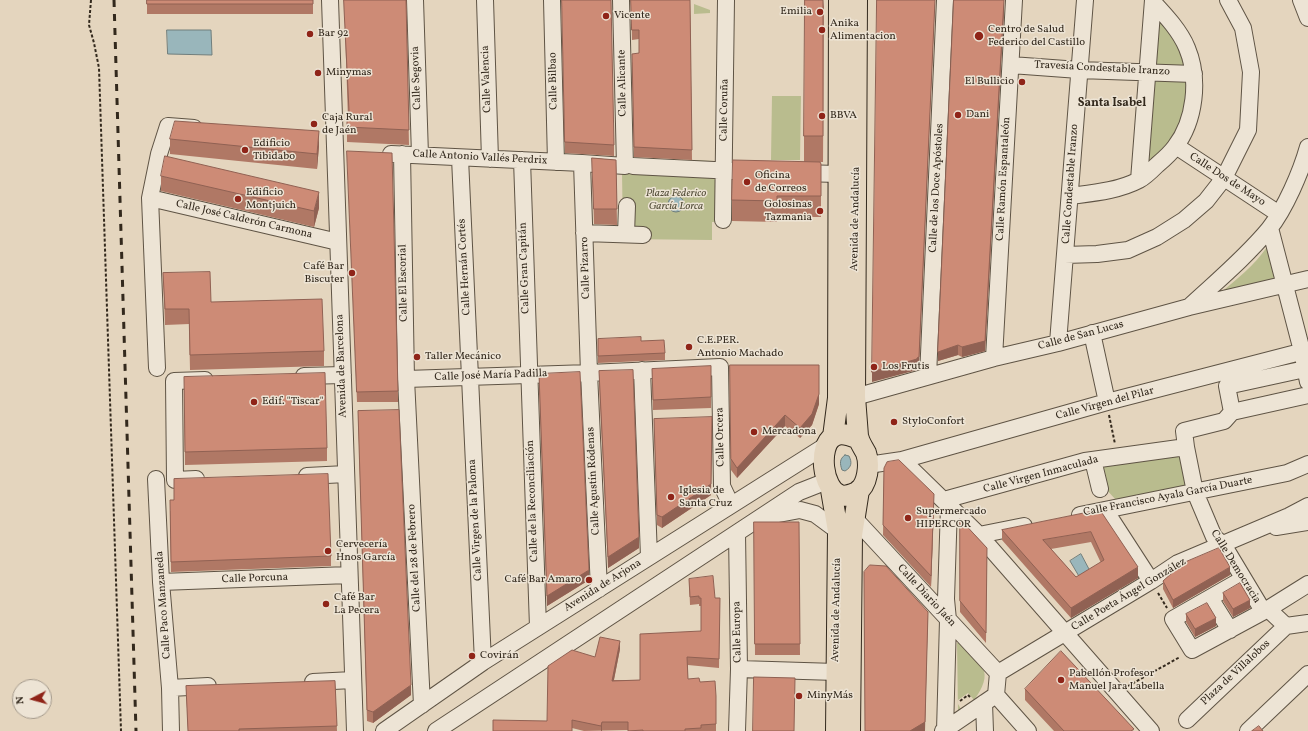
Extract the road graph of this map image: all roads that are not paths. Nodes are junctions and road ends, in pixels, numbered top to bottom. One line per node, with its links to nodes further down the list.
1 (330, 0): 47 (street, Avenida de Barcelona)
2 (415, 0): 25 (street, Calle Segovia)
3 (485, 0): 27 (street, Calle Valencia)
4 (552, 0): 29 (street, Calle Bilbao)
5 (621, 0): 31 (street, Calle Alicante)
6 (726, 0): 32 (street, Calle Coruña)
7 (839, 0): 35 (main road, Avenida de Andalucía)
8 (856, 0): 69 (main road, Avenida de Andalucía)
9 (945, 0): 63 (street, Calle de los Doce Apóstoles)
10 (1014, 0): 16 (street, Calle Ramón Espantaleón)
11 (1085, 0): 17 (street, Calle Condestable Iranzo)
12 (1228, 0): 36 (street)
13 (1301, 0): 15 (street)
14 (1153, 1): 18 (street); 19 (street)
15 (1308, 18)
16 (1011, 65): 17 (street, Travesía Condestable Iranzo); 55 (street, Calle Ramón Espantaleón)
17 (1079, 70): 18 (street, Travesía Condestable Iranzo); 38 (street, Calle Condestable Iranzo)
18 (1148, 72): 19 (street, Travesía Condestable Iranzo); 37 (street)
19 (1194, 74): 21 (street)
20 (208, 129): 39 (street)
21 (1176, 146): 36 (street, Calle Dos de Mayo); 37 (street)
22 (1308, 147): 41 (street)
23 (378, 153): 24 (street, Calle Antonio Vallés Perdrix)
24 (402, 154): 25 (street, Calle Antonio Vallés Perdrix); 66 (street, Calle El Escorial)
25 (420, 155): 26 (street, Calle Antonio Vallés Perdrix)
26 (460, 158): 27 (street, Calle Antonio Vallés Perdrix); 65 (street, Calle Hernán Cortés)
27 (490, 159): 28 (street, Calle Antonio Vallés Perdrix)
28 (522, 160): 29 (street, Calle Antonio Vallés Perdrix); 61 (street, Calle Gran Capitán)
29 (556, 162): 30 (street, Calle Antonio Vallés Perdrix)
30 (582, 163): 31 (street, Calle Antonio Vallés Perdrix); 44 (street, Calle Pizarro)
31 (629, 166): 32 (street, Calle Antonio Vallés Perdrix)
32 (724, 171): 33 (street, Calle Antonio Vallés Perdrix); 42 (street, Calle Coruña)
33 (747, 171)
34 (786, 172): 35 (street)
35 (838, 174): 74 (main road, Avenida de Andalucía)
36 (1224, 178): 41 (street, Calle Dos de Mayo); 48 (street)
37 (1139, 180): 38 (street)
38 (1070, 196): 48 (street, Calle Condestable Iranzo)
39 (150, 198): 47 (street, Calle José Calderón Carmona); 57 (street)
40 (627, 206): 45 (street)
41 (1278, 214): 43 (street)
42 (723, 220)
43 (1270, 228): 50 (street); 51 (street)
44 (584, 233): 45 (street); 59 (street, Calle Pizarro)
45 (626, 234): 46 (street)
46 (643, 235)
47 (338, 242): 60 (street, Avenida de Barcelona)
48 (1066, 255): 53 (street, Calle Condestable Iranzo)
49 (1308, 279): 50 (street, Calle de San Lucas)
50 (1285, 284): 51 (street, Calle de San Lucas); 54 (street)
51 (1189, 307): 52 (street, Calle de San Lucas)
52 (1092, 333): 53 (street, Calle de San Lucas); 70 (street)
53 (1058, 343): 55 (street, Calle de San Lucas)
54 (1305, 351): 62 (street); 70 (street, Calle Virgen del Pilar)
55 (994, 358): 63 (street, Calle de San Lucas)
56 (720, 367): 58 (street, Calle José María Padilla); 89 (street, Calle Orcera)
57 (157, 368)
58 (642, 370): 59 (street, Calle José María Padilla); 102 (street)
59 (589, 373): 61 (street, Calle José María Padilla); 108 (street, Calle Agustín Ródenas)
60 (343, 375): 64 (street); 80 (street, Avenida de Barcelona)
61 (529, 375): 65 (street, Calle José María Padilla); 114 (street, Calle de la Reconciliación)
62 (1307, 375): 72 (street)
63 (928, 376): 69 (street, Calle de San Lucas)
64 (289, 377)
65 (470, 377): 66 (street, Calle José María Padilla); 117 (street, Calle Virgen de la Paloma)
66 (406, 378): 71 (street, Calle El Escorial)
67 (220, 380): 83 (street)
68 (1308, 395): 72 (street)
69 (855, 397): 73 (main road, Avenida de Andalucía)
70 (1107, 402): 76 (street, Calle Virgen del Pilar)
71 (401, 411): 127 (street, Calle del 28 de Febrero)
72 (1232, 412): 75 (street, Calle Democracia)
73 (859, 438): 74 (main road); 79 (main road)
74 (829, 441): 84 (main road); 89 (street, Avenida de Arjona)
75 (1186, 447): 77 (street, Calle Virgen Inmaculada); 87 (street, Calle Democracia)
76 (902, 460): 79 (street, Calle Virgen del Pilar); 88 (street)
77 (1093, 460): 85 (street); 88 (street, Calle Virgen Inmaculada)
78 (1308, 464): 87 (street, Calle Francisco Ayala García Duarte)
79 (868, 465): 86 (main road)
80 (346, 474): 81 (street); 103 (street, Avenida de Barcelona)
81 (291, 476)
82 (156, 478): 106 (street, Calle Paco Manzaneda)
83 (214, 478)
84 (829, 485): 86 (main road); 92 (street); 98 (main road, Avenida de Andalucía)
85 (1100, 489)
86 (859, 490): 94 (main road, Avenida de Andalucía)
87 (1195, 492): 91 (street, Calle Francisco Ayala García Duarte); 101 (street, Calle Democracia)
88 (947, 503): 100 (street); 111 (street)
89 (731, 505): 102 (street, Avenida de Arjona)
90 (1308, 506): 97 (street, Calle Poeta Ángel González)
91 (1105, 510): 93 (street, Calle Francisco Ayala García Duarte); 105 (street)
92 (763, 517): 98 (street); 99 (street)
93 (1068, 517)
94 (855, 519): 111 (street, Calle Diario Jaén); 136 (main road, Avenida de Andalucía)
95 (1308, 522): 97 (street)
96 (1038, 523): 100 (street)
97 (1257, 529): 101 (street, Calle Poeta Ángel González)
98 (838, 531): 119 (main road, Avenida de Andalucía)
99 (737, 533): 118 (street, Calle Europa); 133 (street)
100 (979, 535): 116 (street)
101 (1222, 544): 104 (street, Calle Democracia); 105 (street, Calle Poeta Ángel González)
102 (649, 557): 108 (street, Avenida de Arjona)
103 (349, 575): 106 (street, Calle Porcuna); 122 (street, Avenida de Barcelona)
104 (1243, 579): 109 (street); 110 (street, Calle Democracia)
105 (1151, 581): 116 (street, Calle Poeta Ángel González)
106 (161, 582): 125 (street, Calle Paco Manzaneda)
107 (1308, 584): 110 (street)
108 (599, 589): 114 (street, Avenida de Arjona)
109 (1210, 598): 115 (street); 115 (street)
110 (1265, 610): 113 (street, Calle Democracia); 115 (street)
111 (948, 620): 120 (street, Calle Diario Jaén); 137 (street)
112 (1308, 623): 113 (street)
113 (1286, 626): 128 (street, Plaza de Villalobos)
114 (538, 627): 117 (street, Avenida de Arjona)
115 (1230, 630)
116 (1066, 632): 120 (street, Calle Poeta Ángel González); 140 (street)
117 (483, 662): 127 (street, Avenida de Arjona)
118 (738, 670): 119 (street); 134 (street, Calle Europa)
119 (836, 672): 135 (main road, Avenida de Andalucía)
120 (998, 673): 126 (street)
121 (1308, 674): 129 (street)
122 (353, 680): 123 (street); 131 (street, Avenida de Barcelona)
123 (297, 683)
124 (226, 686): 125 (street)
125 (170, 688): 130 (street, Calle Paco Manzaneda)
126 (990, 699): 137 (street); 138 (street); 139 (street)
127 (422, 705): 132 (street, Avenida de Arjona)
128 (1187, 720)
129 (1257, 728)
130 (171, 731)
131 (355, 731)
132 (384, 731)
133 (436, 731)
134 (738, 731)
135 (836, 731)
136 (850, 731)
137 (944, 731)
138 (985, 731)
139 (1028, 731)
140 (1151, 731)

